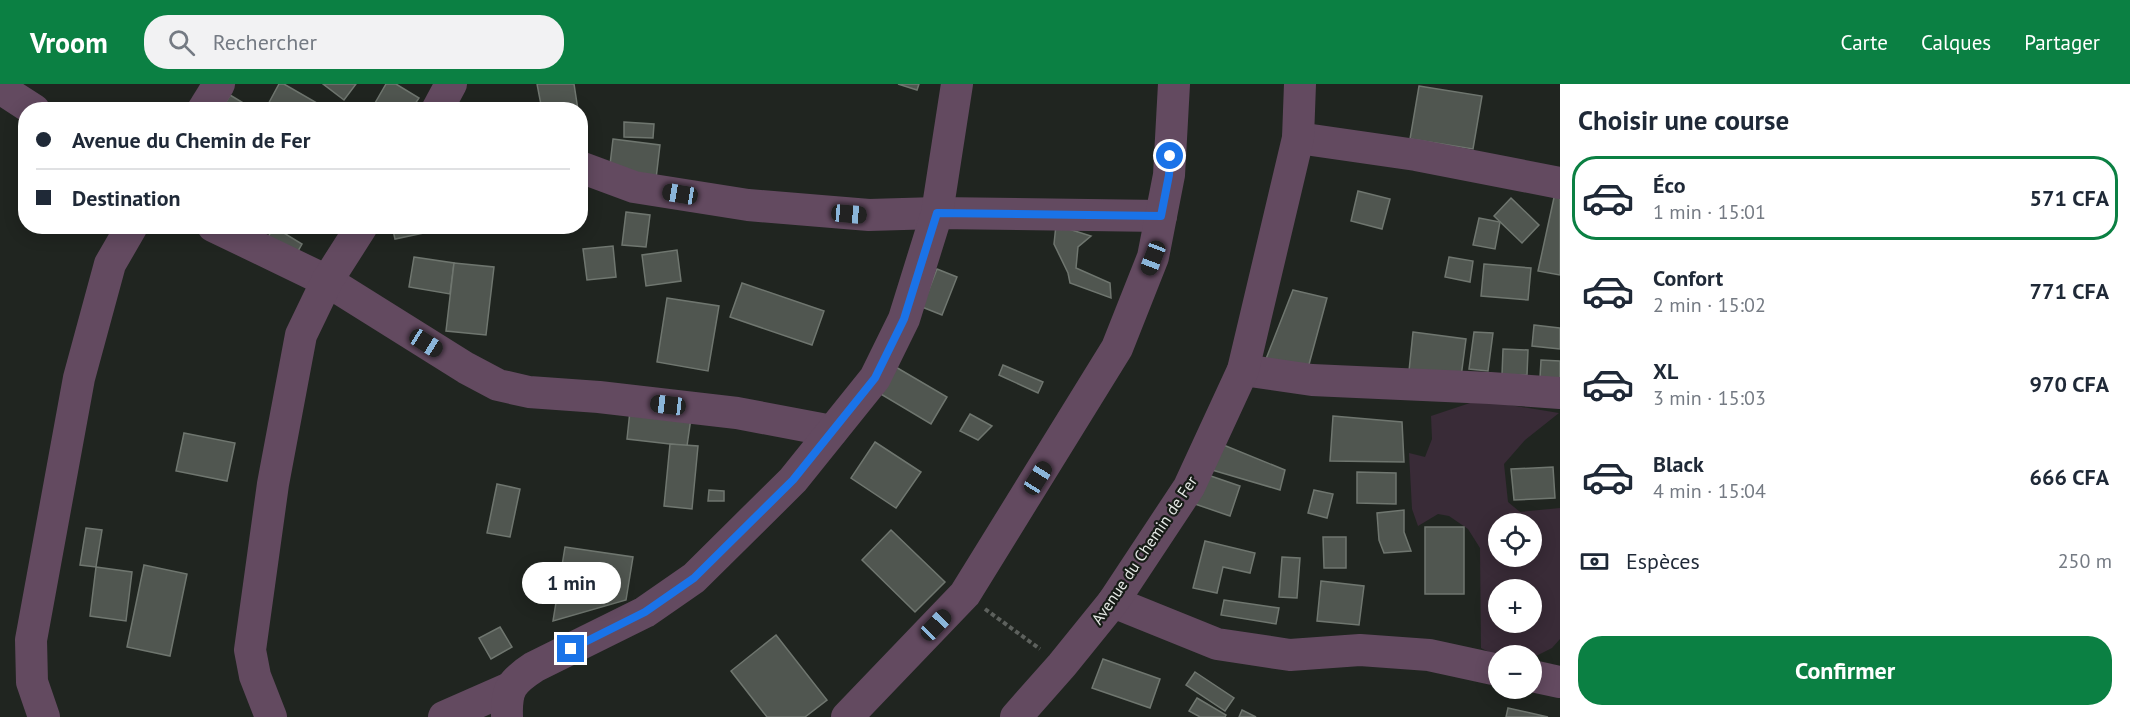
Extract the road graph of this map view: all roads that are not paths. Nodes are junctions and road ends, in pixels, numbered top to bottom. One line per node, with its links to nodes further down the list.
1 (219, 84): 7 (street)
2 (957, 84): 11 (street)
3 (1174, 84): 12 (street)
4 (1299, 84): 8 (street, Avenue du Chemin de Fer)
5 (0, 88): 6 (street)
6 (22, 102)
7 (208, 102)
8 (1298, 138): 10 (street); 17 (street, Avenue du Chemin de Fer)
9 (588, 170): 11 (street)
10 (1560, 183)
11 (937, 213): 12 (street); 19 (street)
12 (1161, 216): 28 (street)
13 (127, 234): 25 (street)
14 (230, 234): 16 (street)
15 (357, 234): 16 (street)
16 (327, 281): 19 (street); 26 (street)
17 (1243, 370): 18 (street); 20 (street, Avenue du Chemin de Fer)
18 (1560, 393)
19 (832, 431): 24 (street)
20 (1113, 602): 21 (street); 29 (street, Avenue du Chemin de Fer)
21 (1488, 668)
22 (1542, 678): 23 (street)
23 (1560, 682)
24 (508, 703): 27 (street)
25 (44, 717)
26 (271, 717)
27 (444, 717)
28 (847, 717)
29 (1016, 717)

